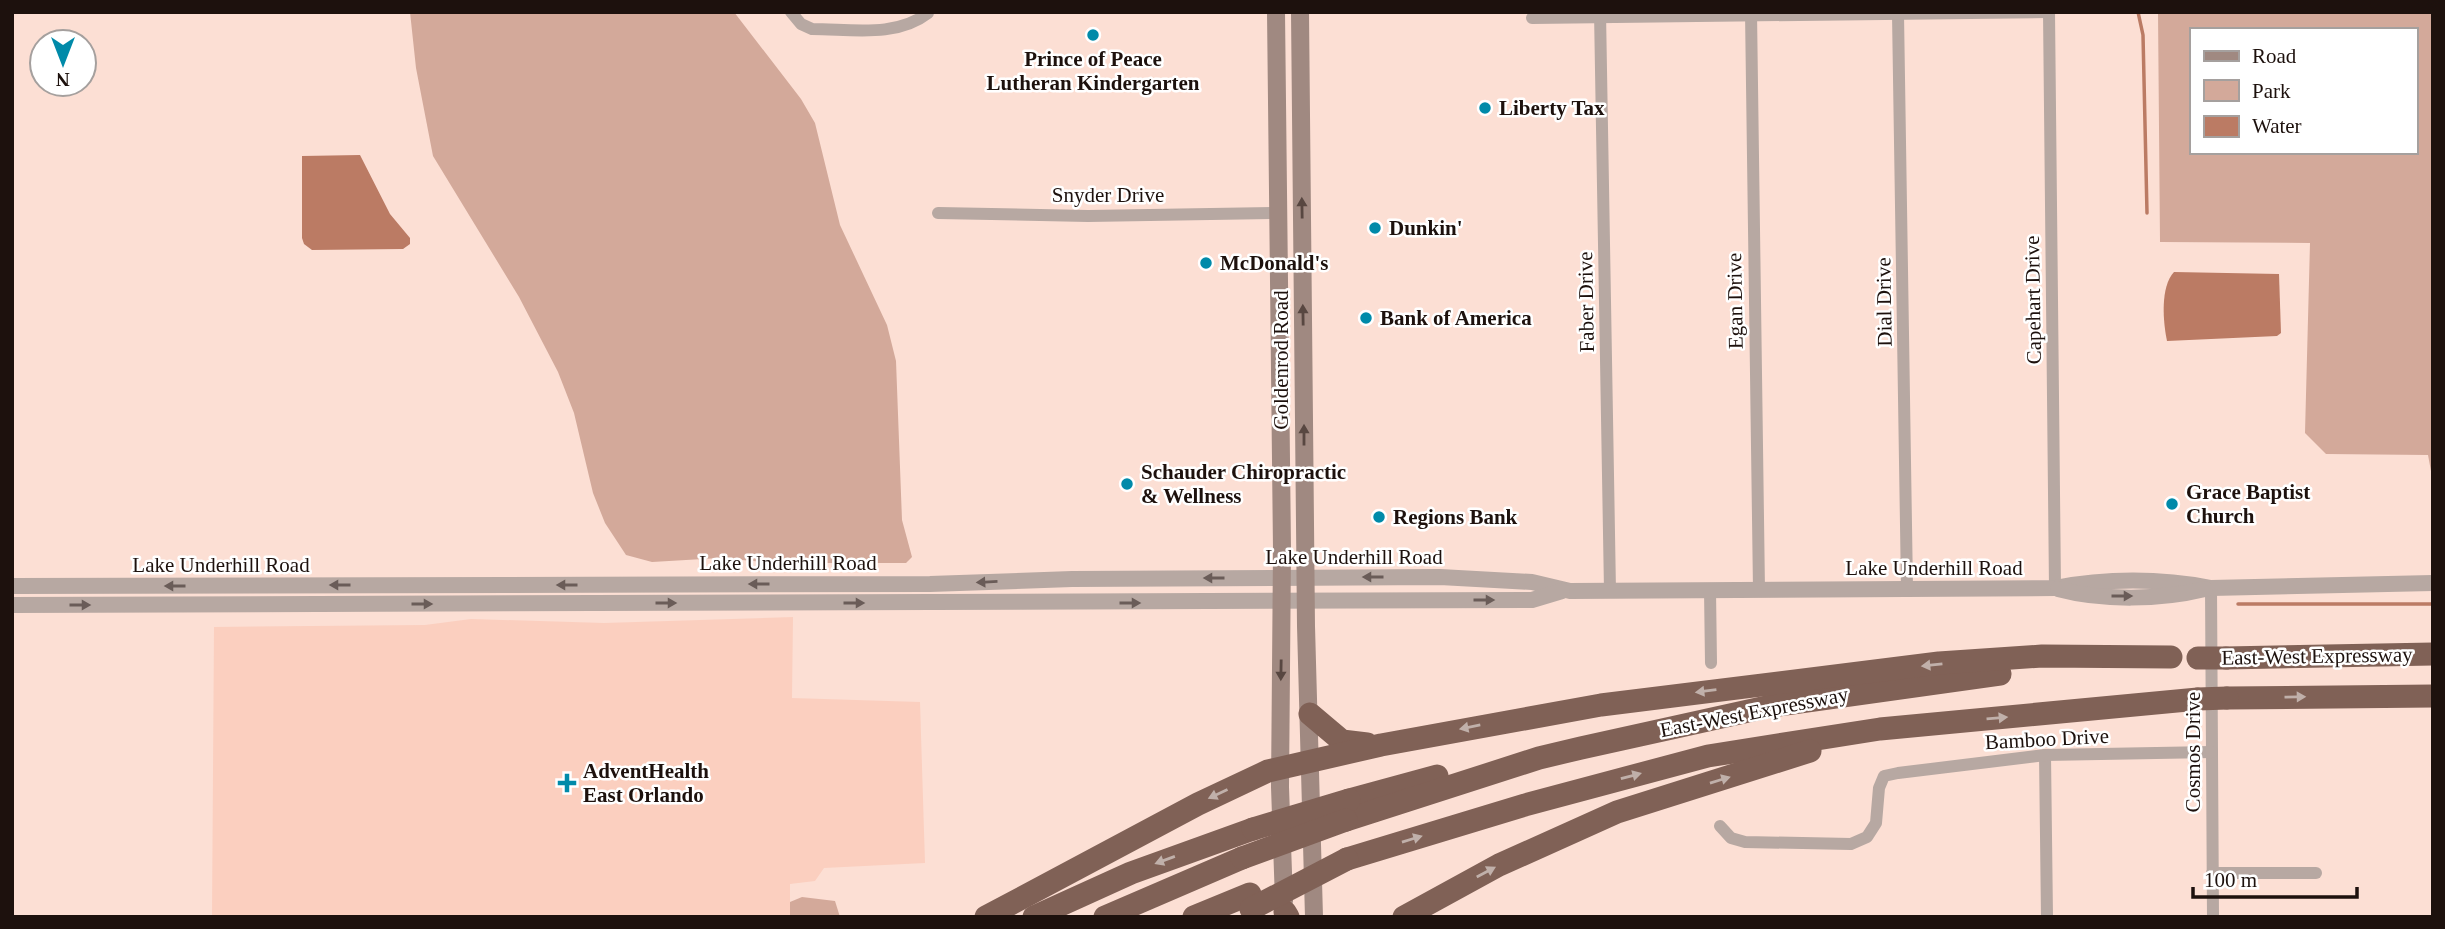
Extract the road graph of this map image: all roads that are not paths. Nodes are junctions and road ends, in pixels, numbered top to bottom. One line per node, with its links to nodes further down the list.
1 (791, 12): 5 (street)
2 (1276, 12): 10 (main road, Goldenrod Road)
3 (1300, 12): 11 (main road, Goldenrod Road)
4 (2047, 12): 7 (street); 23 (street, Capehart Drive)
5 (928, 13)
6 (1751, 14): 7 (street); 8 (street); 26 (street, Egan Drive)
7 (1898, 14): 24 (street, Dial Drive)
8 (1600, 15): 9 (street); 28 (street, Faber Drive)
9 (1532, 18)
10 (1277, 97): 11 (main road); 13 (main road, Goldenrod Road)
11 (1301, 180): 14 (main road, Goldenrod Road, one-way to 11)
12 (938, 213): 13 (street, Snyder Drive)
13 (1277, 213): 14 (main road); 15 (main road, Goldenrod Road)
14 (1303, 276): 16 (main road, Goldenrod Road, one-way to 14)
15 (1282, 577): 16 (street, Lake Underhill Road); 18 (street, Lake Underhill Road, one-way to 18); 30 (main road, Goldenrod Road)
16 (1305, 577): 27 (street, Lake Underhill Road, one-way to 16); 29 (main road, Goldenrod Road)
17 (2433, 583): 22 (street, Lake Underhill Road)
18 (705, 584): 19 (street, Lake Underhill Road, one-way to 19); 31 (street)
19 (400, 585): 21 (street, Lake Underhill Road, one-way to 21); 33 (street)
20 (12, 586): 21 (street, Lake Underhill Road, one-way to 20)
21 (243, 586): 32 (street)
22 (2211, 587): 23 (street, Lake Underhill Road); 42 (street, Cosmos Drive)
23 (2055, 588): 24 (street, Lake Underhill Road)
24 (1907, 589): 26 (street, Lake Underhill Road)
25 (1710, 590): 26 (street, Lake Underhill Road); 28 (street, Lake Underhill Road); 37 (street)
26 (1759, 590)
27 (1562, 591): 28 (street, Lake Underhill Road); 29 (street, Lake Underhill Road, one-way to 27)
28 (1610, 591)
29 (1306, 601): 30 (street, Lake Underhill Road); 39 (main road, Goldenrod Road)
30 (1282, 602): 31 (street, Lake Underhill Road, one-way to 30); 45 (main road, Goldenrod Road, one-way to 45)
31 (704, 603): 33 (street, Lake Underhill Road, one-way to 31)
32 (201, 604): 33 (street, Lake Underhill Road); 34 (street, Lake Underhill Road, one-way to 32)
33 (354, 604)
34 (12, 605)
35 (2433, 654): 36 (highway, East-West Expressway, bridge)
36 (2171, 657): 41 (highway, one-way to 41); 46 (highway, East-West Expressway)
37 (1711, 663)
38 (2433, 696): 40 (highway, East-West Expressway, one-way to 38, bridge)
39 (1310, 714): 41 (highway); 44 (main road, Goldenrod Road)
40 (1880, 729): 50 (highway, East-West Expressway, one-way to 40, bridge); 57 (highway, one-way to 40)
41 (1381, 745): 44 (highway)
42 (2212, 752): 43 (street, Bamboo Drive); 48 (street, Cosmos Drive)
43 (2045, 755): 47 (street, Bamboo Drive); 58 (street)
44 (1311, 762): 45 (highway); 56 (main road, Goldenrod Road)
45 (1280, 768): 51 (main road, Goldenrod Road); 52 (highway, one-way to 52)
46 (1348, 810): 53 (highway, one-way to 53, bridge); 54 (highway, East-West Expressway, bridge)
47 (1720, 826)
48 (2212, 873): 49 (street); 59 (street, Cosmos Drive)
49 (2316, 873)
50 (1245, 907): 55 (highway, East-West Expressway)
51 (1286, 915)
52 (986, 917)
53 (1034, 917)
54 (1105, 917)
55 (1194, 917)
56 (1314, 917)
57 (1404, 917)
58 (2047, 917)
59 (2213, 917)

